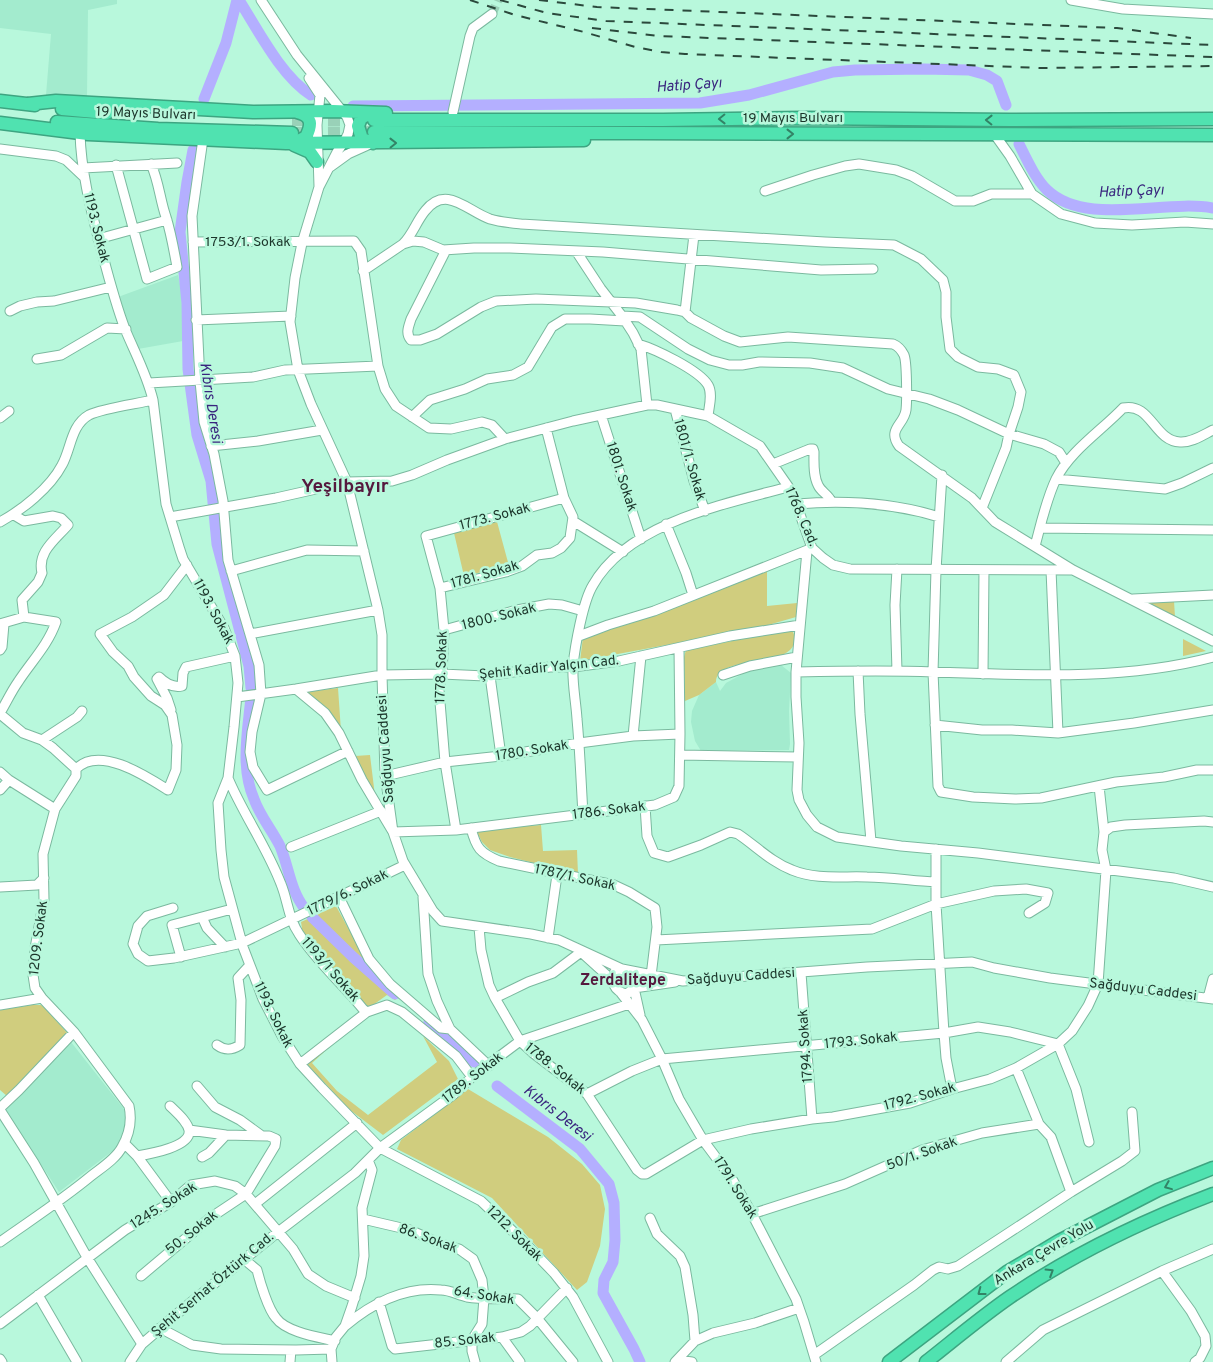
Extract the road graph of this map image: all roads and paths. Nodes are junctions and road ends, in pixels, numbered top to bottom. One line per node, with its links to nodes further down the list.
1 (261, 0): 5 (street)
2 (1071, 0): 4 (street)
3 (492, 14): 8 (street)
4 (1213, 14)
5 (297, 55): 6 (street); 11 (street)
6 (320, 96): 10 (street); 17 (street)
7 (0, 101): 17 (highway)
8 (455, 108): 14 (highway); 18 (highway)
9 (1213, 111): 15 (highway)
10 (318, 112): 11 (highway); 17 (highway); 24 (street)
11 (343, 112): 18 (highway); 25 (street)
12 (0, 117): 17 (highway, 19 Mayıs Bulvarı)
13 (1213, 119): 15 (highway, 19 Mayıs Bulvarı)
14 (663, 120): 15 (highway, 19 Mayıs Bulvarı, one-way to 14); 18 (highway, 19 Mayıs Bulvarı)
15 (1014, 120)
16 (0, 123): 19 (highway)
17 (291, 127): 23 (highway); 24 (highway); 31 (highway)
18 (373, 127): 20 (highway, 19 Mayıs Bulvarı, one-way to 20); 25 (highway); 31 (street)
19 (80, 133): 23 (highway); 32 (street, 1193. Sokak)
20 (995, 134): 21 (highway, 19 Mayıs Bulvarı); 34 (street)
21 (1051, 135): 22 (highway, 19 Mayıs Bulvarı); 26 (highway)
22 (1213, 135)
23 (203, 140): 40 (street)
24 (318, 142): 25 (highway); 31 (street)
25 (344, 142): 31 (street)
26 (1213, 142)
27 (0, 149): 32 (street)
28 (151, 164): 29 (street); 30 (street); 35 (street)
29 (176, 164)
30 (116, 165): 32 (street); 37 (street)
31 (322, 166): 41 (street, Sağduyu Caddesi)
32 (84, 172): 39 (street, 1193. Sokak)
33 (765, 192): 34 (street)
34 (1032, 194): 36 (street)
35 (167, 220): 37 (street); 37 (street)
36 (1213, 224)
37 (134, 230): 39 (street)
38 (694, 235): 42 (street); 45 (street); 74 (street)
39 (98, 239): 48 (street, 1193. Sokak)
40 (193, 242): 41 (street, 1753/1. Sokak); 54 (street)
41 (302, 243): 47 (street, 1753/1. Sokak); 52 (street, Sağduyu Caddesi)
42 (403, 244): 43 (street); 47 (street)
43 (446, 250): 44 (street); 49 (street)
44 (576, 252): 45 (street); 49 (street)
45 (692, 260): 46 (street); 51 (street)
46 (873, 270)
47 (363, 271): 58 (street)
48 (111, 287): 50 (street); 55 (street, 1193. Sokak)
49 (611, 302): 51 (street); 53 (street)
50 (10, 311)
51 (685, 312): 62 (street)
52 (290, 316): 54 (street); 59 (street, Sağduyu Caddesi)
53 (624, 319): 56 (street); 62 (street); 69 (street)
54 (196, 320): 60 (street)
55 (126, 329): 57 (street); 61 (street, 1193. Sokak)
56 (638, 344): 64 (street); 68 (street)
57 (37, 360)
58 (378, 366): 59 (street); 69 (street)
59 (298, 370): 60 (street); 72 (street, Sağduyu Caddesi)
60 (191, 381): 61 (street); 76 (street)
61 (149, 384): 63 (street, 1193. Sokak)
62 (906, 393): 74 (street); 80 (street)
63 (153, 400): 90 (street); 91 (street, 1193. Sokak)
64 (647, 405): 65 (street, 1768. Cad.); 67 (street, 1768. Cad.)
65 (675, 409): 68 (street, 1768. Cad.); 89 (street, 1801/1. Sokak)
66 (9, 411): 70 (street)
67 (601, 415): 71 (street, 1768. Cad.); 99 (street, 1801. Sokak)
68 (708, 416): 77 (street, 1768. Cad.)
69 (412, 417): 75 (street)
70 (0, 418)
71 (546, 428): 75 (street, 1768. Cad.); 84 (street)
72 (322, 430): 76 (street); 82 (street, Sağduyu Caddesi)
73 (1213, 430): 78 (street)
74 (1009, 434): 78 (street); 88 (street)
75 (505, 439): 82 (street, 1768. Cad.)
76 (211, 446): 87 (street)
77 (773, 464): 83 (street, 1768. Cad.); 85 (street)
78 (1066, 464): 81 (street)
79 (1213, 468): 81 (street)
80 (942, 475): 88 (street); 92 (street)
81 (1056, 479): 96 (street)
82 (347, 482): 87 (street, 1768. Cad.); 102 (street, Sağduyu Caddesi)
83 (788, 487): 86 (street, 1768. Cad.); 89 (street)
84 (564, 498): 94 (street); 98 (street, 1773. Sokak)
85 (831, 501): 86 (street); 92 (street)
86 (797, 504): 101 (street, 1768. Cad.)
87 (223, 508): 91 (street, 1768. Cad.); 110 (street)
88 (982, 508): 100 (street)
89 (705, 510): 95 (street)
90 (14, 515): 93 (street); 117 (street)
91 (170, 517): 104 (street, 1193. Sokak)
92 (939, 517): 106 (street)
93 (0, 522)
94 (572, 522): 103 (street); 111 (street, 1781. Sokak)
95 (666, 524): 99 (street); 112 (street)
96 (1040, 528): 97 (street); 100 (street)
97 (1213, 530)
98 (426, 536): 111 (street, 1778. Sokak)
99 (641, 539): 103 (street)
100 (1035, 546): 109 (street)
101 (809, 549): 105 (street, 1768. Cad.); 112 (street); 119 (street)
102 (364, 551): 110 (street); 115 (street, Sağduyu Caddesi)
103 (623, 552): 116 (street)
104 (187, 566): 126 (street, 1193. Sokak); 147 (street)
105 (897, 569): 106 (street, 1768. Cad.); 132 (street)
106 (936, 570): 107 (street, 1768. Cad.); 134 (street)
107 (984, 570): 108 (street, 1768. Cad.); 136 (street)
108 (1051, 570): 109 (street, 1768. Cad.); 139 (street)
109 (1074, 570): 114 (street, 1768. Cad.)
110 (231, 571): 121 (street)
111 (440, 588): 120 (street, 1778. Sokak)
112 (693, 595): 122 (street)
113 (1213, 595): 114 (street)
114 (1130, 599): 123 (street, 1768. Cad.)
115 (378, 610): 121 (street); 137 (street, Sağduyu Caddesi)
116 (584, 611): 120 (street, 1800. Sokak); 122 (street)
117 (24, 617): 118 (street); 146 (street)
118 (2, 624): 125 (street)
119 (800, 625): 124 (street, Şehit Kadir Yalçın Cad.); 128 (street)
120 (444, 630): 135 (street, 1778. Sokak)
121 (250, 634): 142 (street)
122 (579, 636): 130 (street)
123 (1213, 641)
124 (679, 648): 127 (street, Şehit Kadir Yalçın Cad.); 149 (street, 1786. Sokak)
125 (0, 650)
126 (235, 656): 143 (street, 1193. Sokak); 147 (street)
127 (641, 656): 130 (street, Şehit Kadir Yalçın Cad.); 151 (street)
128 (797, 657): 133 (street); 138 (street)
129 (1213, 657): 139 (street)
130 (573, 667): 140 (street, Şehit Kadir Yalçın Cad.); 153 (street)
131 (858, 671): 132 (street); 133 (street); 176 (street)
132 (897, 671): 134 (street)
133 (796, 672): 157 (street)
134 (933, 672): 136 (street); 148 (street)
135 (442, 674): 137 (street, Şehit Kadir Yalçın Cad.); 140 (street, Şehit Kadir Yalçın Cad.); 158 (street, 1778. Sokak)
136 (983, 674): 139 (street)
137 (382, 675): 141 (street, Şehit Kadir Yalçın Cad.); 162 (street, Sağduyu Caddesi)
138 (723, 675)
139 (1057, 675): 150 (street)
140 (490, 676): 156 (street)
141 (296, 690): 142 (street, Şehit Kadir Yalçın Cad.); 154 (street)
142 (261, 694): 143 (street, Şehit Kadir Yalçın Cad.); 154 (street)
143 (237, 697): 163 (street, 1193. Sokak)
144 (1213, 710): 150 (street)
145 (82, 711): 152 (street)
146 (0, 714): 152 (street)
147 (172, 715): 159 (street)
148 (935, 725): 150 (street); 165 (street)
149 (680, 734): 151 (street, 1780. Sokak); 155 (street, 1786. Sokak)
150 (1058, 734)
151 (633, 736): 153 (street, 1780. Sokak)
152 (42, 740): 159 (street)
153 (579, 743): 156 (street, 1780. Sokak); 170 (street)
154 (348, 752): 169 (street)
155 (680, 755): 157 (street); 167 (street, 1786. Sokak)
156 (501, 756): 158 (street, 1780. Sokak)
157 (798, 757): 176 (street)
158 (444, 762): 162 (street, 1780. Sokak); 173 (street, 1778. Sokak)
159 (76, 768): 168 (street, 1209. Sokak)
160 (1213, 770): 165 (street)
161 (0, 772): 164 (street)
162 (385, 776): 174 (street, Sağduyu Caddesi)
163 (228, 778): 190 (street, 1193. Sokak); 193 (street, 1193/1 Sokak)
164 (9, 780): 166 (street); 168 (street)
165 (1098, 786): 175 (street)
166 (0, 790)
167 (645, 806): 170 (street, 1786. Sokak); 183 (street)
168 (55, 809): 182 (street, 1209. Sokak)
169 (381, 811): 174 (street); 177 (street)
170 (583, 814): 172 (street, 1786. Sokak)
171 (1213, 822): 175 (street)
172 (471, 828): 173 (street, 1786. Sokak); 181 (street, 1787/1. Sokak)
173 (456, 830): 174 (street, 1786. Sokak)
174 (393, 832): 179 (street, Sağduyu Caddesi)
175 (1104, 832): 180 (street)
176 (871, 841): 178 (street)
177 (290, 847)
178 (936, 848): 180 (street); 183 (street)
179 (405, 865): 186 (street, Sağduyu Caddesi); 193 (street, 1779/6. Sokak)
180 (1106, 870): 185 (street); 209 (street)
181 (558, 875): 195 (street); 196 (street, 1787/1. Sokak)
182 (44, 878): 184 (street); 212 (street, 1209. Sokak)
183 (936, 882): 188 (street)
184 (0, 887)
185 (1213, 887)
186 (423, 894): 194 (street, Sağduyu Caddesi); 219 (street)
187 (340, 899): 219 (street)
188 (936, 904): 191 (street); 196 (street); 201 (street)
189 (173, 908): 200 (street, 1779/6. Sokak)
190 (232, 909): 192 (street); 197 (street, 1193. Sokak)
191 (1029, 913)
192 (202, 917): 198 (street); 200 (street)
193 (291, 920): 197 (street, 1779/6. Sokak); 217 (street, 1193/1 Sokak)
194 (479, 927): 195 (street, Sağduyu Caddesi); 213 (street, 1788. Sokak)
195 (548, 938): 199 (street, Sağduyu Caddesi)
196 (656, 940): 205 (street, 1787/1. Sokak)
197 (242, 943): 198 (street, 1779/6. Sokak); 202 (street, 1193. Sokak)
198 (225, 947): 200 (street, 1779/6. Sokak)
199 (582, 952): 203 (street, Sağduyu Caddesi); 207 (street); 213 (street)
200 (181, 957)
201 (939, 962): 204 (street, Sağduyu Caddesi); 209 (street, Sağduyu Caddesi); 221 (street)
202 (250, 966): 224 (street); 227 (street, 1193. Sokak)
203 (622, 969): 205 (street, Sağduyu Caddesi); 207 (street); 210 (street)
204 (801, 973): 208 (street, Sağduyu Caddesi); 225 (street, 1794. Sokak)
205 (651, 976): 208 (street, Sağduyu Caddesi)
206 (1213, 979): 214 (street)
207 (612, 980): 211 (street)
208 (682, 981): 210 (street)
209 (1098, 984): 214 (street, Sağduyu Caddesi); 223 (street, 1792. Sokak)
210 (634, 988): 211 (street); 218 (street)
211 (621, 993): 215 (street)
212 (42, 998): 216 (street); 220 (street, 1209. Sokak)
213 (495, 998): 222 (street, 1788. Sokak)
214 (1210, 998)
215 (629, 1004): 218 (street); 222 (street, 1789. Sokak)
216 (0, 1006)
217 (367, 1012): 227 (street); 230 (street, 1193/1 Sokak)
218 (642, 1020): 226 (street, 1791. Sokak)
219 (450, 1029): 228 (street)
220 (74, 1032): 235 (street); 245 (street, 1209. Sokak)
221 (944, 1033): 223 (street, 1793. Sokak); 225 (street, 1793. Sokak); 232 (street)
222 (520, 1041): 228 (street, 1789. Sokak); 233 (street, 1788. Sokak)
223 (1058, 1044): 229 (street, 1792. Sokak); 244 (street)
224 (217, 1045)
225 (805, 1046): 226 (street, 1793. Sokak); 237 (street, 1794. Sokak)
226 (662, 1059): 233 (street, 1793. Sokak); 243 (street, 1791. Sokak)
227 (300, 1064): 238 (street, 1193. Sokak)
228 (489, 1066): 230 (street, 1789. Sokak)
229 (1016, 1068): 232 (street, 1792. Sokak); 239 (street)
230 (472, 1077): 246 (street, 1789. Sokak)
231 (197, 1086): 242 (street)
232 (952, 1089): 237 (street, 1792. Sokak)
233 (588, 1094): 243 (street, 1788. Sokak)
234 (170, 1106): 240 (street)
235 (0, 1109): 255 (street, Şehit Serhat Öztürk Cad.)
236 (1132, 1112): 251 (street)
237 (812, 1119): 243 (street, 1792. Sokak)
238 (357, 1123): 246 (street, 1193. Sokak); 256 (street)
239 (1039, 1124): 251 (street); 257 (street, 50/1. Sokak)
240 (189, 1130): 241 (street); 247 (street)
241 (226, 1135): 242 (street); 248 (street)
242 (262, 1136): 252 (street)
243 (703, 1140): 257 (street, 1791. Sokak)
244 (1089, 1142)
245 (124, 1143): 247 (street); 255 (street, 1209. Sokak)
246 (380, 1148): 249 (street, Şehit Serhat Öztürk Cad.); 267 (street, 1212. Sokak)
247 (137, 1156): 254 (street)
248 (202, 1157)
249 (368, 1160): 259 (street); 260 (street, Şehit Serhat Öztürk Cad.)
250 (1213, 1168): 296 (highway, Ankara Çevre Yolu, one-way to 296)
251 (1071, 1192): 283 (street)
252 (246, 1194): 254 (street, 1245. Sokak); 256 (street); 266 (street, 50. Sokak)
253 (1213, 1194): 297 (highway, Ankara Çevre Yolu, one-way to 253)
254 (171, 1202): 263 (street, 1245. Sokak)
255 (56, 1204): 261 (street, 1209. Sokak); 263 (street, Şehit Serhat Öztürk Cad.)
256 (255, 1204): 260 (street)
257 (752, 1214): 272 (street, 1791. Sokak)
258 (650, 1218): 279 (street)
259 (363, 1219): 269 (street); 270 (street, 86. Sokak)
260 (278, 1232): 264 (street, Şehit Serhat Öztürk Cad.); 269 (street)
261 (1, 1238)
262 (1213, 1249): 265 (street)
263 (88, 1259): 268 (street, 1245. Sokak); 280 (street, Şehit Serhat Öztürk Cad.)
264 (245, 1260): 276 (street, Şehit Serhat Öztürk Cad.); 281 (street)
265 (1162, 1271): 298 (street); 299 (street)
266 (141, 1276)
267 (567, 1288): 273 (street, 85. Sokak); 294 (street, 1212. Sokak)
268 (38, 1295): 274 (street, 1245. Sokak); 287 (street)
269 (355, 1298): 275 (street)
270 (484, 1298): 271 (street, 64. Sokak); 273 (street, 64. Sokak); 278 (street, 86. Sokak)
271 (379, 1302): 275 (street, 64. Sokak); 278 (street, 85. Sokak)
272 (799, 1308): 279 (street); 283 (street, 1791. Sokak)
273 (537, 1318): 277 (street, 85. Sokak); 293 (street, 64. Sokak)
274 (0, 1324)
275 (345, 1326): 281 (street)
276 (160, 1328): 280 (street, Şehit Serhat Öztürk Cad.); 282 (street)
277 (502, 1337): 278 (street, 85. Sokak); 292 (street)
278 (472, 1340): 291 (street)
279 (695, 1341): 285 (street)
280 (142, 1344): 288 (street)
281 (333, 1345): 282 (street); 290 (street)
282 (291, 1350): 289 (street)
283 (815, 1358)
284 (0, 1359): 286 (street)
285 (676, 1361): 295 (street)
286 (2, 1362)
287 (77, 1362)
288 (130, 1362)
289 (290, 1362)
290 (332, 1362)
291 (475, 1362)
292 (520, 1362)
293 (573, 1362)
294 (608, 1362)
295 (692, 1362)
296 (889, 1362)
297 (926, 1362)
298 (1006, 1362)
299 (1195, 1362)

